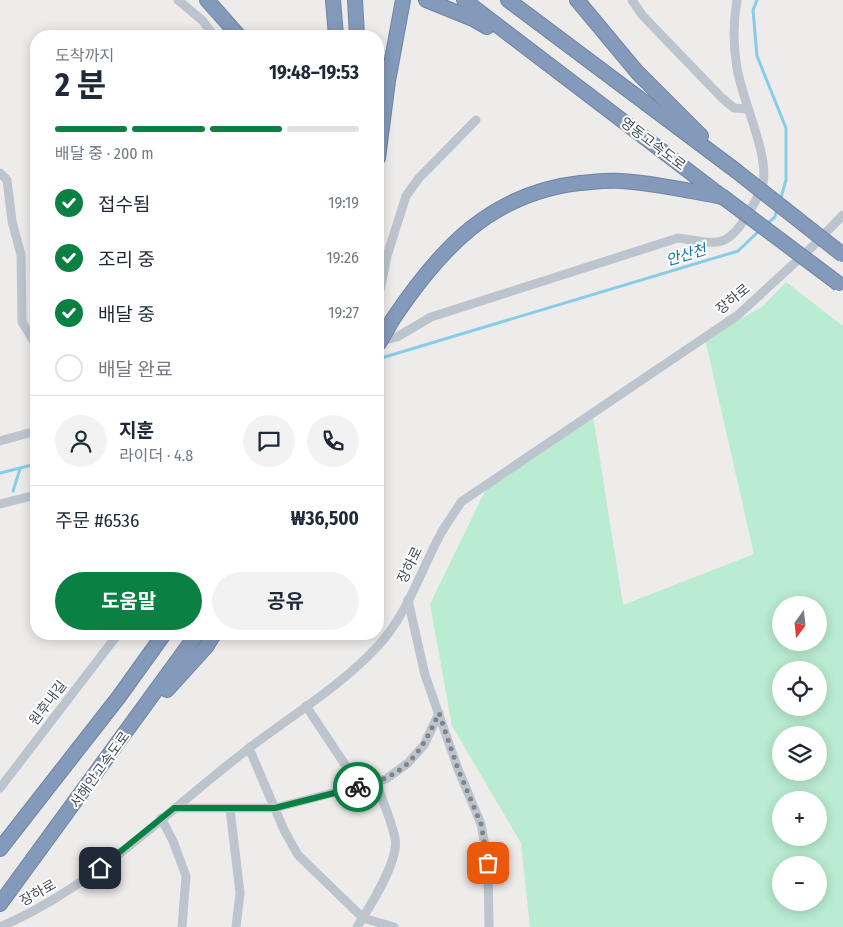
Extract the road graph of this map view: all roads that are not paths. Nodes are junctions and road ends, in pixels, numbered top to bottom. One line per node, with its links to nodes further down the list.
1 (178, 0): 12 (street)
2 (207, 0): 13 (highway)
3 (333, 0): 14 (highway)
4 (354, 0): 15 (highway)
5 (403, 0): 18 (highway)
6 (426, 0): 16 (highway)
7 (464, 0): 16 (highway, 영동고속도로)
8 (508, 0): 20 (highway, 영동고속도로)
9 (577, 0): 20 (highway)
10 (632, 0): 17 (street)
11 (737, 0): 17 (street)
12 (209, 30)
13 (234, 30)
14 (336, 30)
15 (356, 30)
16 (532, 53): 22 (highway, 영동고속도로)
17 (747, 109): 29 (street)
18 (384, 112)
19 (476, 120): 25 (street)
20 (735, 170): 24 (highway, 영동고속도로, bridge)
21 (0, 173): 28 (street)
22 (723, 197): 26 (highway, 영동고속도로, bridge); 27 (highway, bridge)
23 (843, 215): 34 (street, 장하로)
24 (843, 255)
25 (384, 271)
26 (841, 285)
27 (384, 334)
28 (30, 335)
29 (384, 341)
30 (30, 433): 31 (street)
31 (0, 441)
32 (30, 496): 33 (street)
33 (0, 504)
34 (408, 600): 35 (street, 장하로); 42 (street)
35 (384, 639)
36 (113, 640): 47 (street, 원후내길)
37 (160, 640): 52 (highway, 서해안고속도로)
38 (193, 640): 43 (highway, 서해안고속도로)
39 (210, 640): 43 (highway)
40 (383, 640): 41 (street, 장하로)
41 (306, 706): 44 (street, 장하로); 46 (street)
42 (439, 713): 45 (street); 62 (street)
43 (126, 735): 53 (highway, 서해안고속도로)
44 (249, 748): 48 (street, 장하로); 49 (street)
45 (376, 782): 46 (street); 55 (street)
46 (360, 787): 49 (street)
47 (0, 788)
48 (174, 808): 50 (street); 51 (street, 장하로)
49 (275, 808): 50 (street); 55 (street)
50 (230, 809): 59 (street)
51 (162, 818): 54 (street, 장하로); 58 (street)
52 (0, 849)
53 (0, 904)
54 (25, 916): 56 (street, 장하로); 57 (street)
55 (363, 918): 60 (street); 61 (street)
56 (0, 927)
57 (19, 927)
58 (182, 927)
59 (236, 927)
60 (357, 927)
61 (394, 927)
62 (489, 927)

